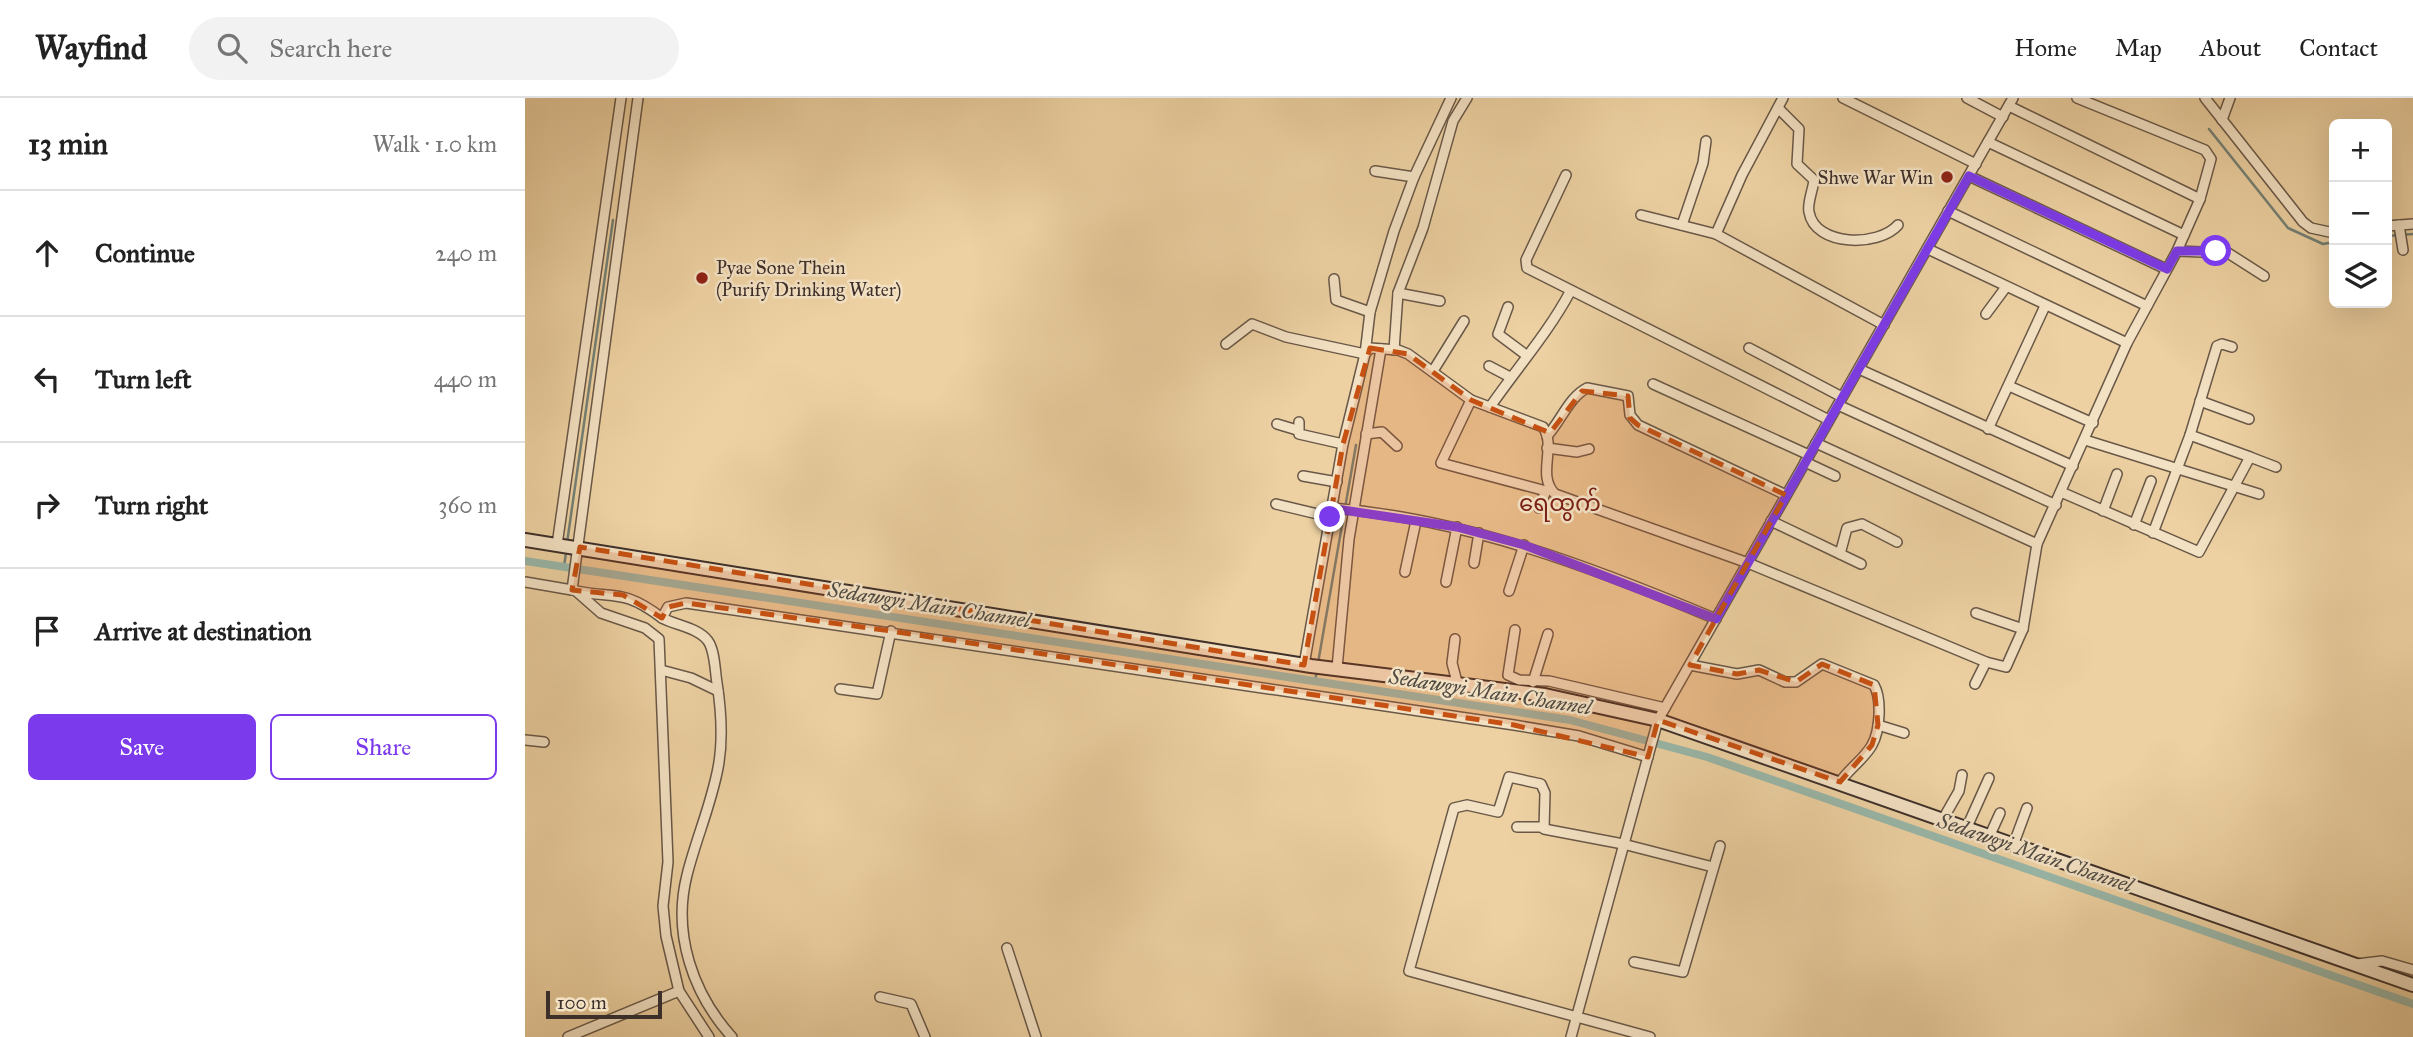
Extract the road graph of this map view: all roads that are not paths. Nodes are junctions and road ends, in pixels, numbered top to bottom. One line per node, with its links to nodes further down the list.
1 (621, 98): 23 (street)
2 (638, 98): 23 (street)
3 (1451, 98): 21 (street)
4 (1467, 98): 42 (street)
5 (1783, 98): 12 (street)
6 (1843, 98): 17 (street)
7 (1967, 98): 13 (street)
8 (2077, 98): 22 (street)
9 (2204, 98): 14 (street)
10 (2230, 98): 14 (street)
11 (2011, 102): 13 (street); 22 (street)
12 (1778, 108): 28 (street); 32 (street)
13 (2003, 117): 16 (street)
14 (2222, 120): 30 (street)
15 (1706, 141): 27 (street)
16 (1989, 142): 17 (street); 33 (street)
17 (1976, 164): 20 (street)
18 (1375, 171): 21 (street)
19 (1566, 175): 41 (street)
20 (1969, 176): 24 (street); 37 (street)
21 (1414, 177): 47 (street)
22 (2200, 199): 33 (street)
23 (614, 211): 113 (street); 115 (street)
24 (1948, 211): 34 (street); 45 (street)
25 (1641, 215): 27 (street)
26 (2413, 224): 31 (street)
27 (1682, 225): 32 (street)
28 (1898, 225)
29 (2392, 228): 31 (street)
30 (2329, 232)
31 (2400, 232): 35 (street)
32 (1716, 234): 50 (street)
33 (2184, 235): 36 (street)
34 (1928, 249): 40 (street); 50 (street)
35 (2403, 250)
36 (2177, 251): 37 (street); 38 (street)
37 (2167, 269): 45 (street)
38 (2265, 276)
39 (1334, 279): 47 (street)
40 (2005, 287): 44 (street); 48 (street)
41 (1570, 292): 57 (street); 69 (street)
42 (1398, 293): 43 (street); 56 (street)
43 (1440, 301)
44 (2045, 306): 51 (street); 63 (street)
45 (2147, 306): 51 (street)
46 (1508, 307): 57 (street)
47 (1370, 312): 55 (street)
48 (1986, 314)
49 (1464, 321): 60 (street)
50 (1884, 325): 59 (street)
51 (2127, 343): 70 (street)
52 (1226, 344): 55 (street)
53 (2232, 347): 66 (street)
54 (1749, 348): 65 (street)
55 (1373, 350): 56 (street); 75 (street); 79 (street)
56 (1394, 350): 60 (street)
57 (1526, 355): 61 (street)
58 (1489, 366): 61 (street)
59 (1859, 369): 65 (street); 73 (street)
60 (1433, 371): 64 (street)
61 (1510, 377): 67 (street)
62 (1653, 384): 84 (street)
63 (2009, 386): 70 (street); 73 (street)
64 (1471, 400): 67 (street); 94 (street)
65 (1840, 401): 69 (street); 99 (street)
66 (2200, 401): 68 (street); 76 (street)
67 (1490, 407): 74 (street)
68 (2249, 419)
69 (1829, 420): 78 (street)
70 (2093, 423): 77 (street)
71 (1277, 424): 79 (street)
72 (1565, 426): 74 (street)
73 (1988, 429): 85 (street)
74 (1549, 434): 81 (street); 97 (street)
75 (1366, 435): 80 (street); 102 (street)
76 (2190, 435): 83 (street); 86 (street)
77 (2085, 440): 85 (street); 86 (street)
78 (1816, 443): 84 (street); 112 (street)
79 (1343, 444): 92 (street)
80 (1397, 446)
81 (1547, 448): 82 (street); 94 (street)
82 (1588, 449)
83 (2250, 457): 87 (street); 93 (street)
84 (1807, 458): 90 (street); 97 (street)
85 (2073, 466): 95 (street)
86 (2179, 467): 93 (street); 109 (street)
87 (2276, 467)
88 (2117, 474): 103 (street)
89 (1303, 476): 92 (street)
90 (1835, 476)
91 (2151, 481): 106 (street)
92 (1337, 482): 101 (street)
93 (2236, 487): 96 (street); 109 (street)
94 (1548, 490): 100 (street); 118 (street)
95 (2061, 492): 99 (street); 103 (street)
96 (2259, 494)
97 (1786, 495): 105 (street)
98 (1276, 504): 101 (street)
99 (2056, 505): 112 (street)
100 (1539, 508)
101 (1333, 511): 102 (street); 135 (street)
102 (1351, 511): 104 (street); 136 (street)
103 (2103, 511): 106 (street)
104 (1416, 521): 107 (street); 120 (street)
105 (1772, 521): 116 (street); 118 (street)
106 (2134, 525): 109 (street)
107 (1457, 527): 108 (street); 122 (street)
108 (1479, 533): 114 (street); 117 (street)
109 (2153, 533)
110 (525, 540): 113 (street)
111 (1897, 542): 116 (street)
112 (2038, 544): 128 (street)
113 (557, 545): 115 (street)
114 (1524, 545): 124 (street); 127 (street)
115 (579, 551): 123 (street); 135 (street)
116 (1840, 554): 119 (street)
117 (1474, 563)
118 (1748, 563): 127 (street); 133 (street)
119 (1861, 564)
120 (1405, 572)
121 (525, 582): 123 (street)
122 (1445, 582)
123 (574, 587): 126 (street); 137 (street)
124 (1509, 591)
125 (1976, 612): 128 (street)
126 (661, 618): 130 (street); 143 (street)
127 (1716, 619): 134 (street)
128 (2022, 629): 133 (street)
129 (1515, 630): 140 (street)
130 (891, 631): 142 (street); 151 (street)
131 (1548, 634): 140 (street)
132 (1455, 639): 139 (street)
133 (1986, 662): 141 (street)
134 (1690, 665): 145 (street); 147 (street)
135 (1307, 666): 136 (street)
136 (1331, 668): 139 (street)
137 (661, 670): 143 (street); 171 (street)
138 (1549, 681): 140 (street); 144 (street); 145 (street)
139 (1457, 682): 144 (street)
140 (1533, 682)
141 (1975, 684)
142 (840, 689)
143 (718, 691): 176 (street)
144 (1545, 695): 146 (street)
145 (1665, 708): 146 (street)
146 (1657, 724): 151 (street); 154 (street)
147 (1878, 725): 148 (street); 154 (street)
148 (1904, 733)
149 (525, 740): 150 (street)
150 (544, 742)
151 (1648, 755): 162 (street)
152 (1962, 775): 157 (street)
153 (1989, 778): 160 (street)
154 (1840, 782): 157 (street)
155 (2027, 808): 163 (street)
156 (2000, 813): 161 (street)
157 (1943, 819): 160 (street)
158 (1517, 827): 159 (street)
159 (1543, 827): 162 (street); 173 (street)
160 (1967, 827): 161 (street)
161 (1990, 835): 163 (street)
162 (1623, 844): 165 (street); 173 (street)
163 (2014, 844): 168 (street)
164 (1720, 846): 165 (street)
165 (1713, 867): 167 (street)
166 (1007, 948): 178 (street)
167 (1634, 962)
168 (2355, 964): 169 (street); 170 (street)
169 (2413, 970)
170 (2413, 985)
171 (679, 991): 174 (street); 175 (street)
172 (880, 996): 177 (street)
173 (1577, 1017): 179 (street); 180 (street)
174 (568, 1037)
175 (709, 1037)
176 (732, 1037)
177 (925, 1037)
178 (1036, 1037)
179 (1571, 1037)
180 (1650, 1037)

